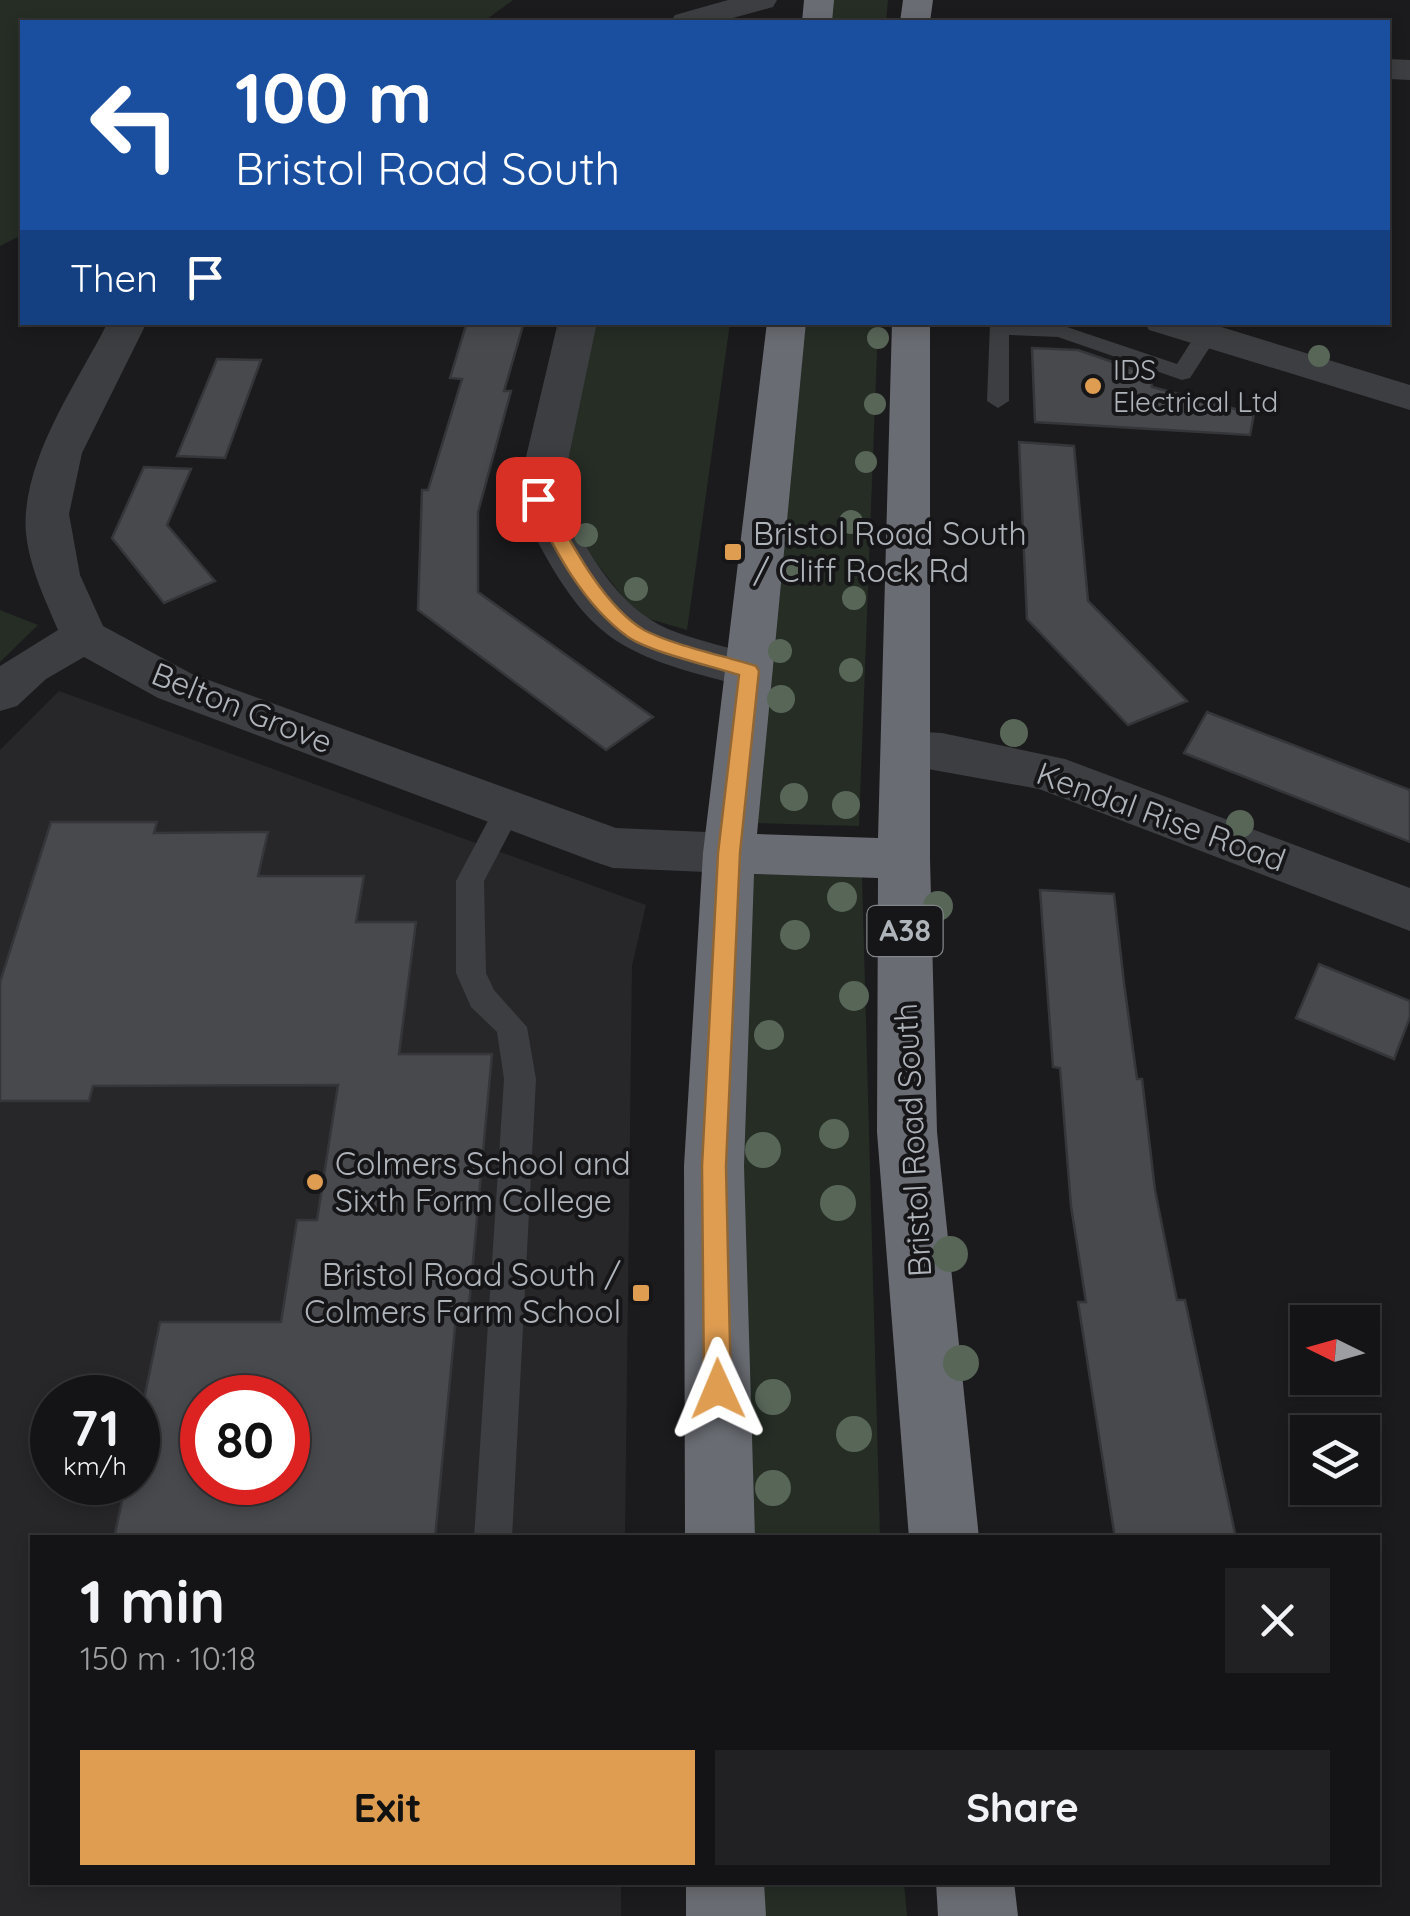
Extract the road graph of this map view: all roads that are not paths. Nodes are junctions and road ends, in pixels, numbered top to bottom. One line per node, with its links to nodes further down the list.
1 (762, 0): 2 (street)
2 (693, 20)
3 (126, 325): 11 (street)
4 (577, 325): 12 (street)
5 (787, 325): 12 (highway)
6 (911, 325): 14 (highway, Bristol Road South / A38)
7 (1172, 325): 8 (street)
8 (1206, 336): 9 (street); 10 (lane)
9 (1410, 398)
10 (998, 401)
11 (84, 636): 13 (street); 15 (street, Belton Grove)
12 (749, 671): 16 (highway)
13 (0, 694)
14 (906, 748): 17 (highway, Bristol Road South / A38); 18 (street, Kendal Rise Road)
15 (508, 809): 16 (street, Belton Grove); 19 (lane)
16 (729, 853): 17 (highway); 20 (highway)
17 (904, 858): 21 (highway, Bristol Road South / A38)
18 (1410, 910)
19 (493, 1535)
20 (720, 1535)
21 (944, 1535)
22 (725, 1885): 24 (highway)
23 (975, 1885): 25 (highway)
24 (726, 1916)
25 (978, 1916)

